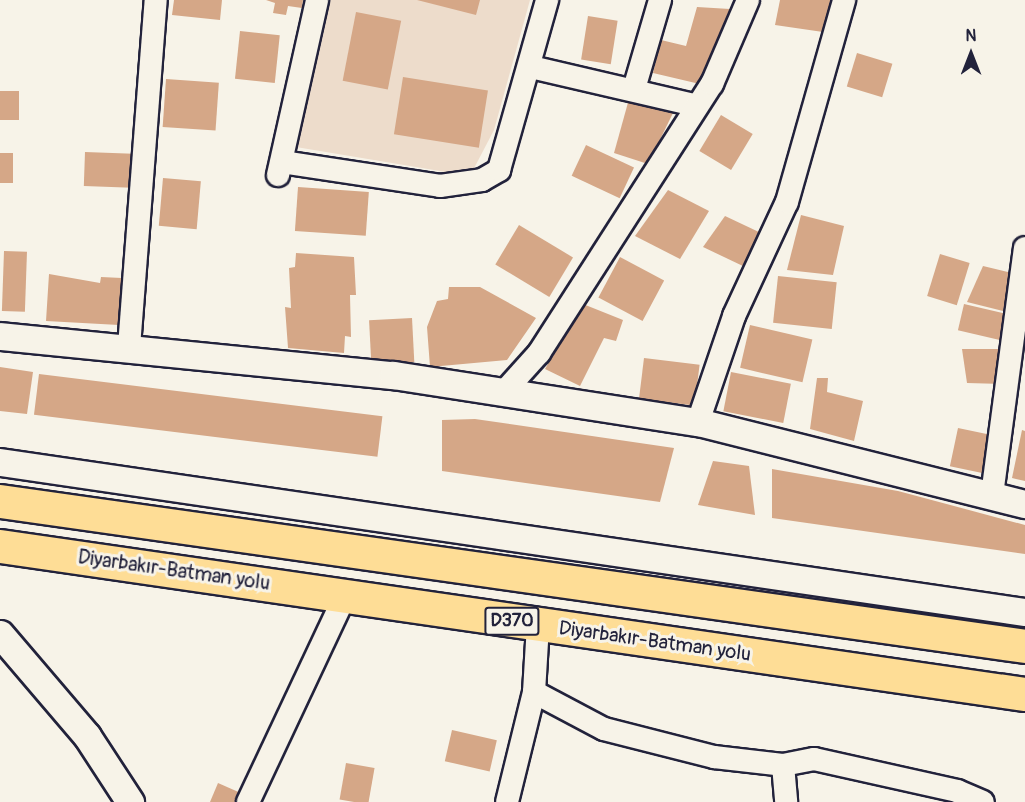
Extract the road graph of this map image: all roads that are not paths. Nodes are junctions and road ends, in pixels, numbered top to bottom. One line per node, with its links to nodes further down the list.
1 (156, 0): 13 (street)
2 (317, 0): 7 (street)
3 (547, 0): 7 (street)
4 (660, 0): 8 (street)
5 (748, 0): 9 (street)
6 (844, 0): 15 (street)
7 (531, 67): 8 (street)
8 (634, 89): 9 (street)
9 (694, 105): 14 (street)
10 (1025, 248): 11 (street)
11 (1020, 327): 17 (street)
12 (0, 336): 13 (street)
13 (129, 347): 14 (street)
14 (503, 393): 15 (street)
15 (699, 422): 17 (street)
16 (0, 462): 22 (street)
17 (992, 495): 19 (street)
18 (0, 501): 25 (highway, D370)
19 (1025, 504)
20 (0, 546): 21 (highway, Diyarbakır-Batman yolu / D370)
21 (346, 594): 23 (highway, Diyarbakır-Batman yolu / D370); 30 (street)
22 (1025, 612)
23 (538, 625): 26 (street); 27 (highway, Diyarbakır-Batman yolu / D370)
24 (0, 633): 29 (street)
25 (1025, 646)
26 (534, 692): 28 (street); 31 (street)
27 (1025, 694)
28 (783, 765): 32 (street); 33 (street)
29 (130, 802)
30 (248, 802)
31 (507, 802)
32 (786, 802)
33 (983, 802)

